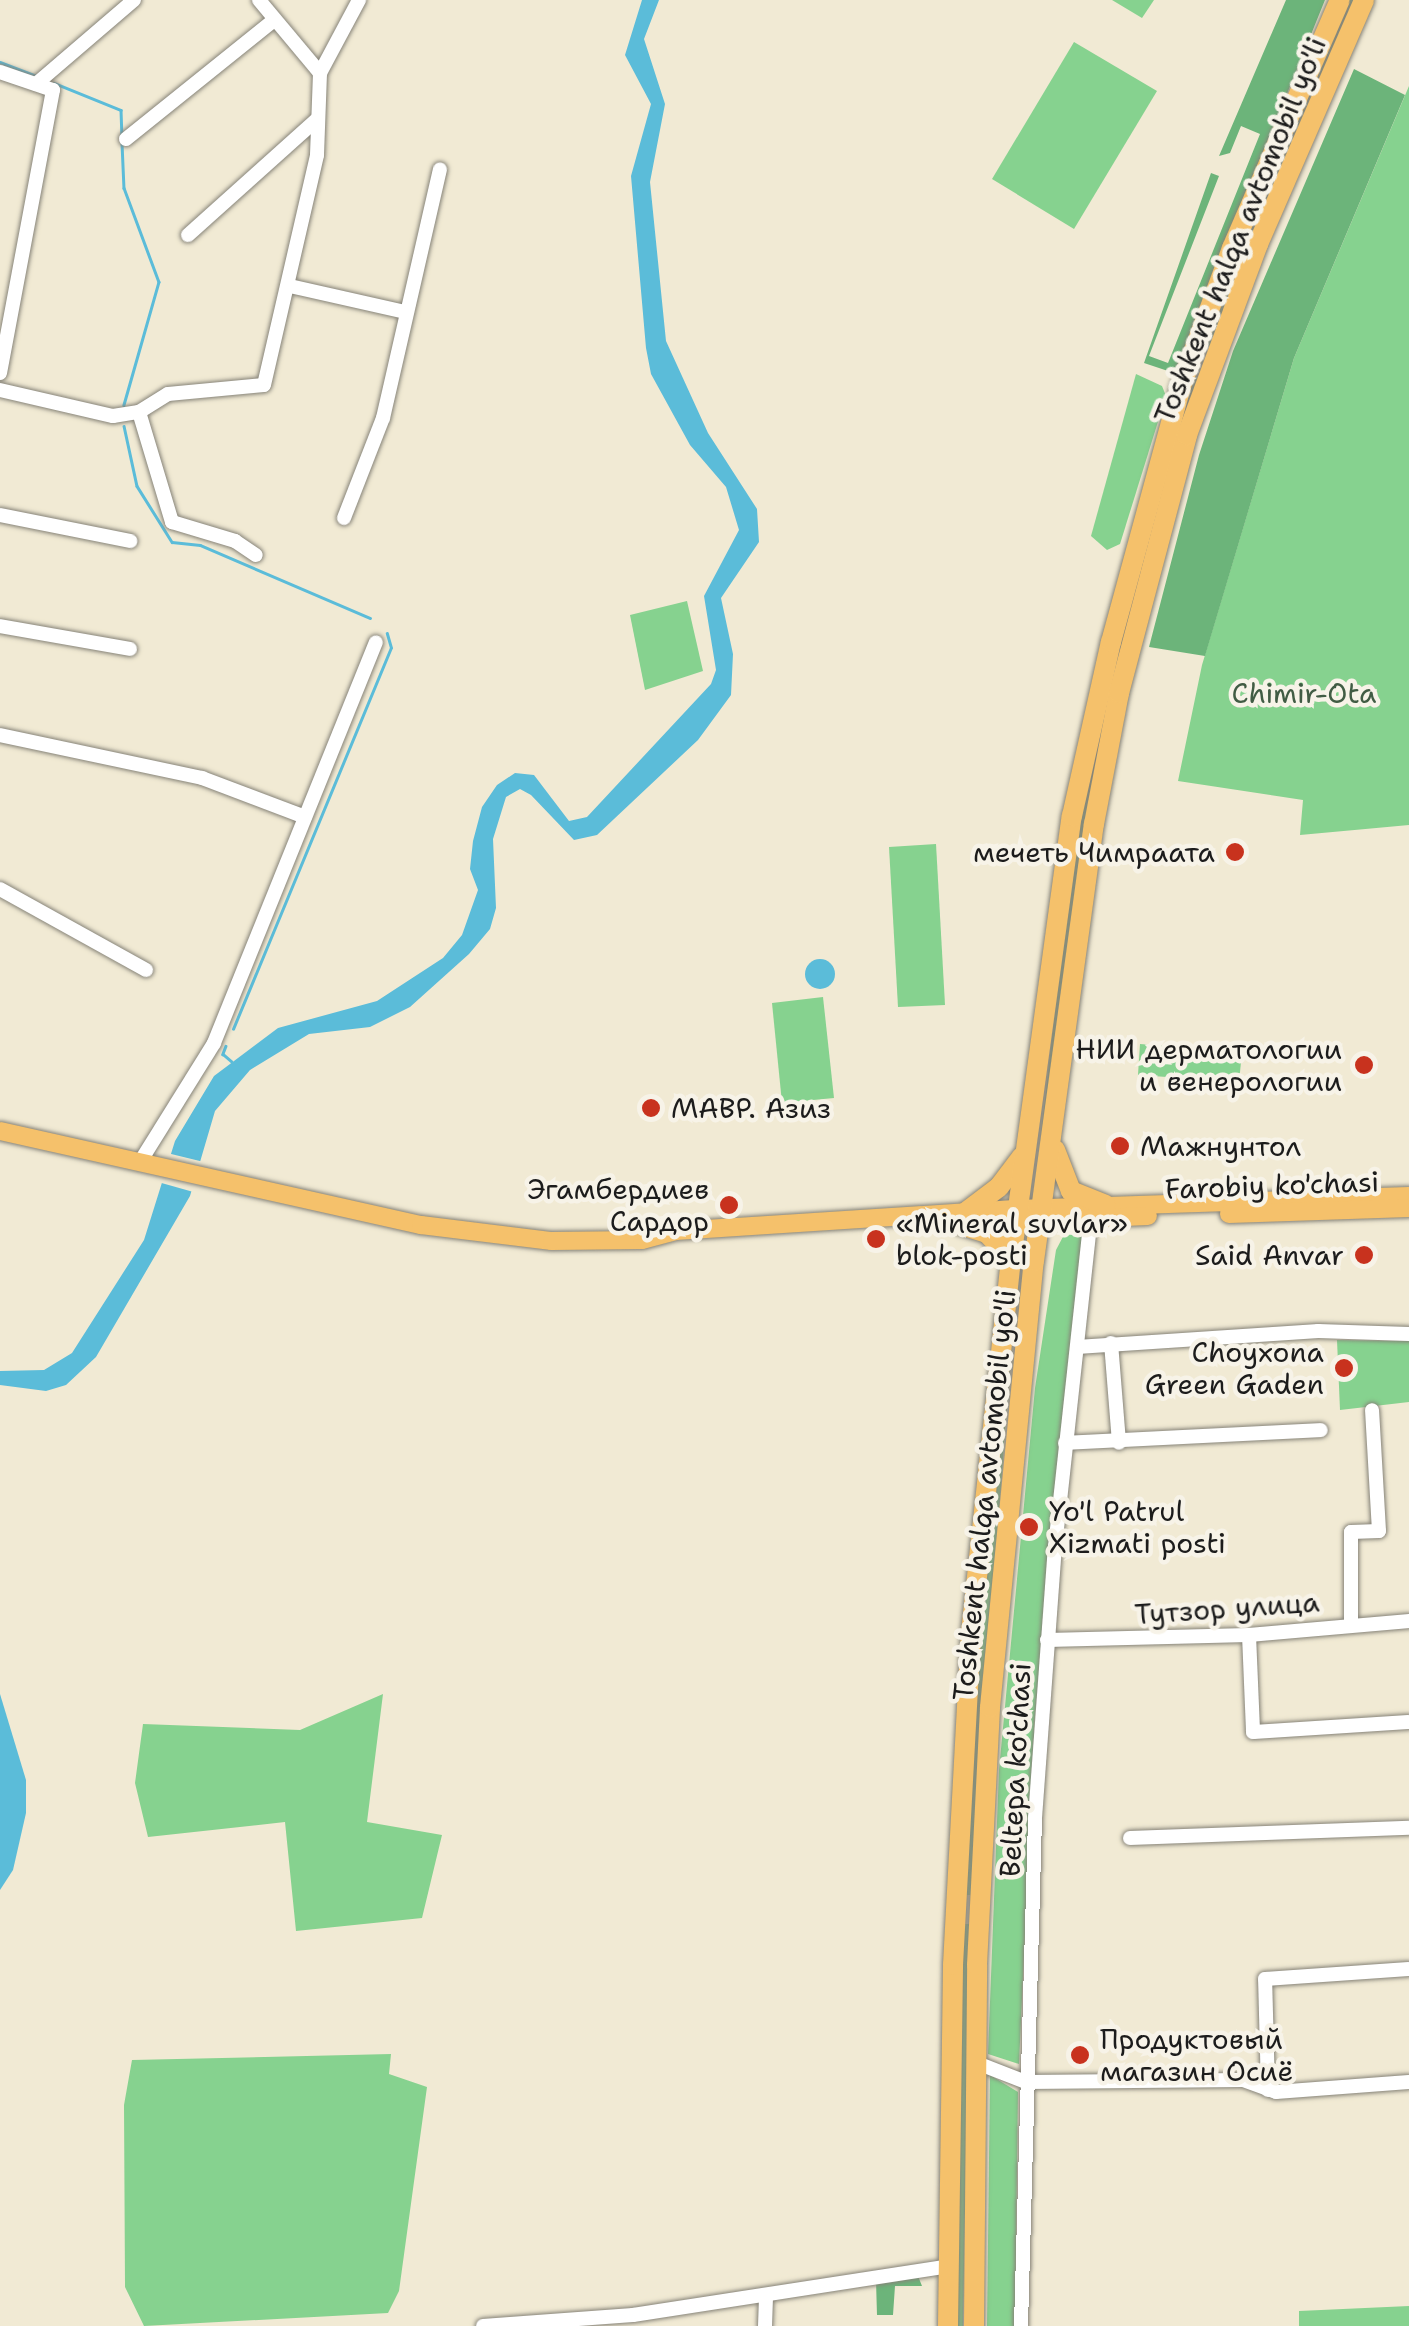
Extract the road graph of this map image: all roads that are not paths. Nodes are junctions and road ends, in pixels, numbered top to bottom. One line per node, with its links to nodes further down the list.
1 (134, 0): 9 (street)
2 (259, 0): 6 (street)
3 (359, 0): 8 (street)
4 (1340, 0): 16 (highway, Toshkent halqa avtomobil yo'li)
5 (1364, 0): 16 (highway, Toshkent halqa avtomobil yo'li)
6 (274, 20): 8 (street); 11 (street)
7 (0, 72): 9 (street)
8 (320, 74): 10 (street)
9 (36, 84): 17 (street)
10 (316, 120): 13 (street); 14 (street)
11 (126, 139)
12 (440, 169): 15 (street)
13 (188, 234)
14 (290, 286): 15 (street); 19 (street)
15 (405, 312): 21 (street)
16 (1200, 361): 32 (highway, Toshkent halqa avtomobil yo'li); 33 (highway, Toshkent halqa avtomobil yo'li)
17 (0, 373)
18 (0, 390): 19 (street)
19 (139, 412): 23 (street)
20 (0, 515): 22 (street)
21 (344, 518)
22 (130, 542)
23 (256, 555)
24 (0, 626): 26 (street)
25 (376, 642): 28 (street)
26 (130, 649)
27 (0, 735): 28 (street)
28 (305, 817): 34 (street)
29 (0, 889): 30 (street)
30 (146, 970)
31 (0, 1132): 34 (main road, Farobiy ko'chasi)
32 (1052, 1135): 37 (highway); 38 (highway, Toshkent halqa avtomobil yo'li)
33 (1026, 1151): 39 (highway, Toshkent halqa avtomobil yo'li); 40 (highway)
34 (149, 1164): 40 (main road, Farobiy ko'chasi)
35 (1409, 1196): 37 (main road, Farobiy ko'chasi)
36 (1409, 1208): 37 (main road, Farobiy ko'chasi)
37 (1098, 1212): 38 (main road, Farobiy ko'chasi); 44 (street, Beltepa ko'chasi)
38 (1041, 1214): 39 (main road, Farobiy ko'chasi); 57 (highway, Toshkent halqa avtomobil yo'li)
39 (1017, 1215): 40 (main road, Farobiy ko'chasi); 41 (highway, Toshkent halqa avtomobil yo'li)
40 (963, 1218): 41 (highway)
41 (1011, 1259): 56 (highway, Toshkent halqa avtomobil yo'li)
42 (1409, 1334): 43 (street)
43 (1111, 1343): 44 (street); 48 (street)
44 (1077, 1347): 47 (street, Beltepa ko'chasi)
45 (1372, 1410): 50 (street)
46 (1321, 1430): 48 (street)
47 (1066, 1443): 48 (street); 52 (street, Beltepa ko'chasi)
48 (1119, 1443)
49 (1409, 1620): 50 (street, Тутзор улица)
50 (1351, 1624): 51 (street, Тутзор улица)
51 (1249, 1635): 52 (street, Тутзор улица); 53 (street)
52 (1047, 1640): 60 (street, Beltepa ko'chasi)
53 (1409, 1722)
54 (1409, 1828): 55 (street)
55 (1130, 1838)
56 (955, 1916): 57 (highway); 63 (highway, Toshkent halqa avtomobil yo'li)
57 (980, 1916): 59 (highway, Toshkent halqa avtomobil yo'li)
58 (1409, 1969): 62 (street)
59 (977, 2063): 60 (street); 69 (highway, Toshkent halqa avtomobil yo'li)
60 (1026, 2082): 62 (street); 70 (street, Beltepa ko'chasi)
61 (1409, 2082): 62 (street)
62 (1268, 2090)
63 (949, 2266): 64 (street); 68 (highway, Toshkent halqa avtomobil yo'li)
64 (766, 2296): 65 (street); 67 (street)
65 (633, 2321): 66 (street)
66 (483, 2326)
67 (765, 2326)
68 (948, 2326)
69 (974, 2326)
70 (1021, 2326)

